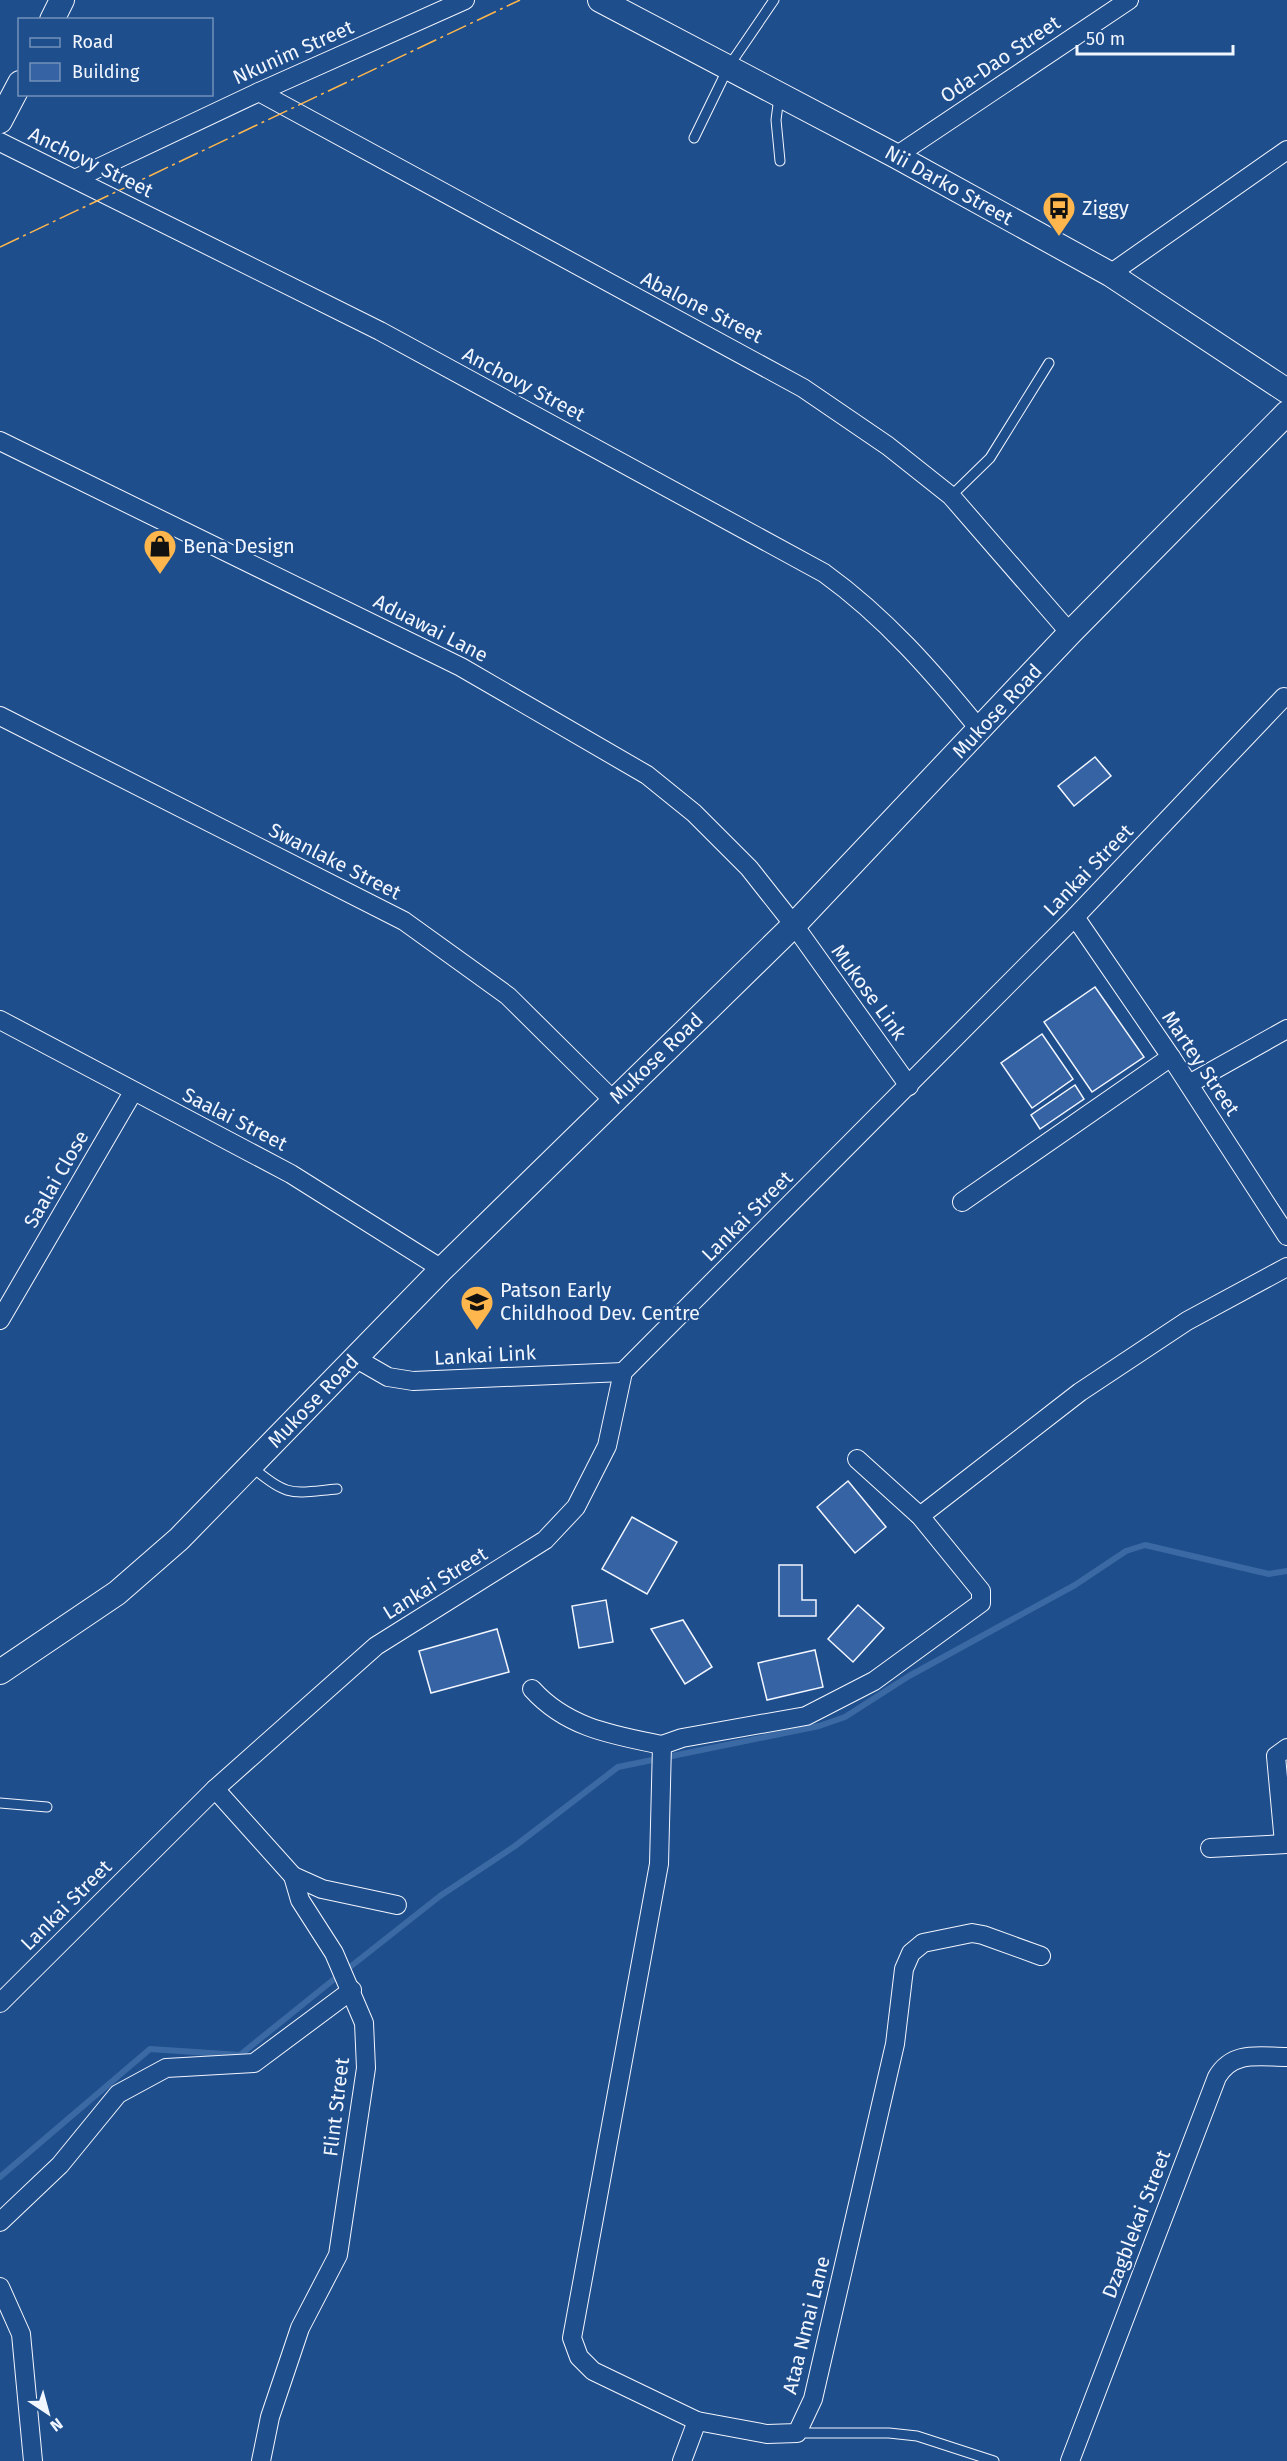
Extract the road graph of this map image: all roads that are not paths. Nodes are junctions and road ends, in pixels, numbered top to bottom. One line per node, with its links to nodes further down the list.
1 (62, 0): 6 (street)
2 (465, 0): 9 (street, Nkunim Street)
3 (600, 0): 7 (street, Nii Darko Street)
4 (774, 0): 7 (lane)
5 (1129, 0): 15 (street, Oda-Dao Street)
6 (53, 18)
7 (729, 66): 10 (street, Nii Darko Street); 12 (lane)
8 (18, 87): 11 (street)
9 (259, 92): 17 (street, Nkunim Street); 23 (street, Abalone Street)
10 (780, 95): 15 (street, Nii Darko Street); 16 (lane)
11 (0, 121)
12 (694, 138)
13 (0, 142): 17 (street, Anchovy Street)
14 (1287, 150): 18 (street)
15 (896, 156): 18 (street, Nii Darko Street)
16 (780, 161)
17 (75, 178): 27 (street, Anchovy Street)
18 (1110, 274): 20 (street, Nii Darko Street)
19 (1049, 363): 23 (lane)
20 (1287, 391)
21 (1287, 413): 24 (street, Mukose Road)
22 (0, 441): 29 (street, Aduawai Lane)
23 (951, 496): 24 (street, Abalone Street)
24 (1070, 633): 27 (street, Mukose Road)
25 (1284, 697): 28 (street, Lankai Street)
26 (0, 716): 36 (street, Swanlake Street)
27 (980, 730): 29 (street, Mukose Road)
28 (1075, 917): 32 (street, Martey Street); 34 (street, Lankai Street)
29 (794, 925): 34 (street, Mukose Link); 36 (street, Mukose Road)
30 (0, 1020): 35 (street, Saalai Street)
31 (1287, 1029): 33 (street)
32 (1171, 1057): 33 (street, Martey Street); 37 (street)
33 (1189, 1084): 38 (street, Martey Street)
34 (909, 1086): 43 (street, Lankai Street)
35 (133, 1092): 40 (street, Saalai Street); 41 (street, Saalai Close)
36 (613, 1100): 40 (street, Mukose Road)
37 (962, 1202)
38 (1287, 1236)
39 (1287, 1268): 47 (street)
40 (442, 1269): 42 (street, Mukose Road)
41 (0, 1320)
42 (355, 1358): 43 (street, Lankai Link); 45 (street, Mukose Road)
43 (623, 1372): 52 (street, Lankai Street)
44 (857, 1459): 47 (street)
45 (250, 1465): 46 (lane); 48 (street, Mukose Road)
46 (337, 1489)
47 (920, 1516): 51 (street)
48 (0, 1672)
49 (532, 1689): 51 (street)
50 (1287, 1748): 55 (street)
51 (662, 1749): 65 (street)
52 (215, 1789): 57 (street, Flint Street); 61 (street, Lankai Street)
53 (0, 1803): 54 (lane)
54 (47, 1807)
55 (1286, 1844): 56 (street)
56 (1210, 1848)
57 (293, 1876): 58 (street); 60 (street, Flint Street)
58 (397, 1905)
59 (1041, 1956): 66 (street, Ataa Nmai Lane)
60 (352, 1990): 63 (street); 68 (street, Flint Street)
61 (0, 2003)
62 (1287, 2056): 71 (street, Dzagblekai Street)
63 (0, 2222)
64 (0, 2287): 67 (street)
65 (697, 2421): 66 (street); 69 (street)
66 (797, 2433): 70 (lane)
67 (33, 2461)
68 (261, 2461)
69 (682, 2461)
70 (994, 2461)
71 (1070, 2461)

